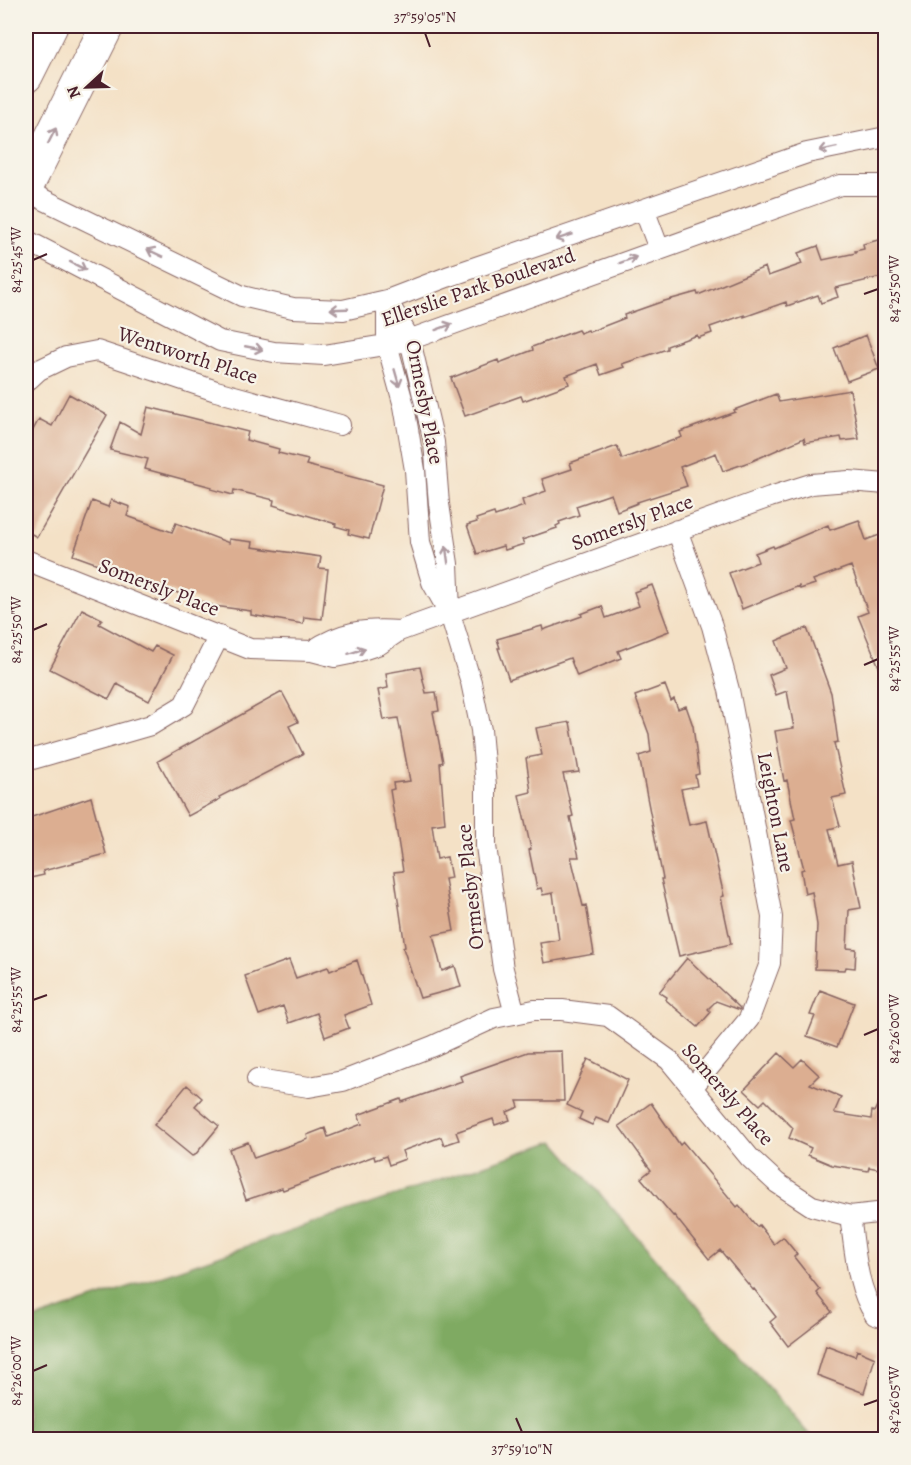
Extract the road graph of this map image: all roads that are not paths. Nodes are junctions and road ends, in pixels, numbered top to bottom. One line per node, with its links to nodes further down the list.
1 (51, 26): 3 (highway)
2 (107, 26): 6 (highway, one-way to 2)
3 (26, 76)
4 (885, 137): 7 (street, Ellerslie Park Boulevard, one-way to 7)
5 (885, 184): 9 (street, Ellerslie Park Boulevard)
6 (26, 190): 10 (street, Ellerslie Park Boulevard, one-way to 6)
7 (644, 209): 9 (street); 10 (street, Ellerslie Park Boulevard, one-way to 10)
8 (26, 240): 12 (street, Ellerslie Park Boulevard, one-way to 12)
9 (659, 249): 11 (street, Ellerslie Park Boulevard, one-way to 9)
10 (387, 300): 11 (street, Ormesby Place); 12 (street, Ormesby Place)
11 (410, 340): 12 (street, Ellerslie Park Boulevard); 18 (street, Ormesby Place, one-way to 11)
12 (387, 344): 18 (street, Ormesby Place, one-way to 18)
13 (26, 382): 14 (street, Wentworth Place)
14 (340, 425)
15 (885, 484): 16 (street, Somersly Place)
16 (677, 531): 18 (street, Somersly Place); 23 (street, Leighton Lane)
17 (26, 560): 19 (street, Somersly Place)
18 (450, 614): 19 (street, Somersly Place); 21 (street, Ormesby Place)
19 (219, 636): 20 (street)
20 (26, 761)
21 (515, 1014): 22 (street, Somersly Place); 23 (street, Somersly Place)
22 (257, 1079)
23 (692, 1088): 25 (street, Somersly Place)
24 (885, 1212): 25 (street, Somersly Place)
25 (850, 1216): 26 (street)
26 (885, 1318)

